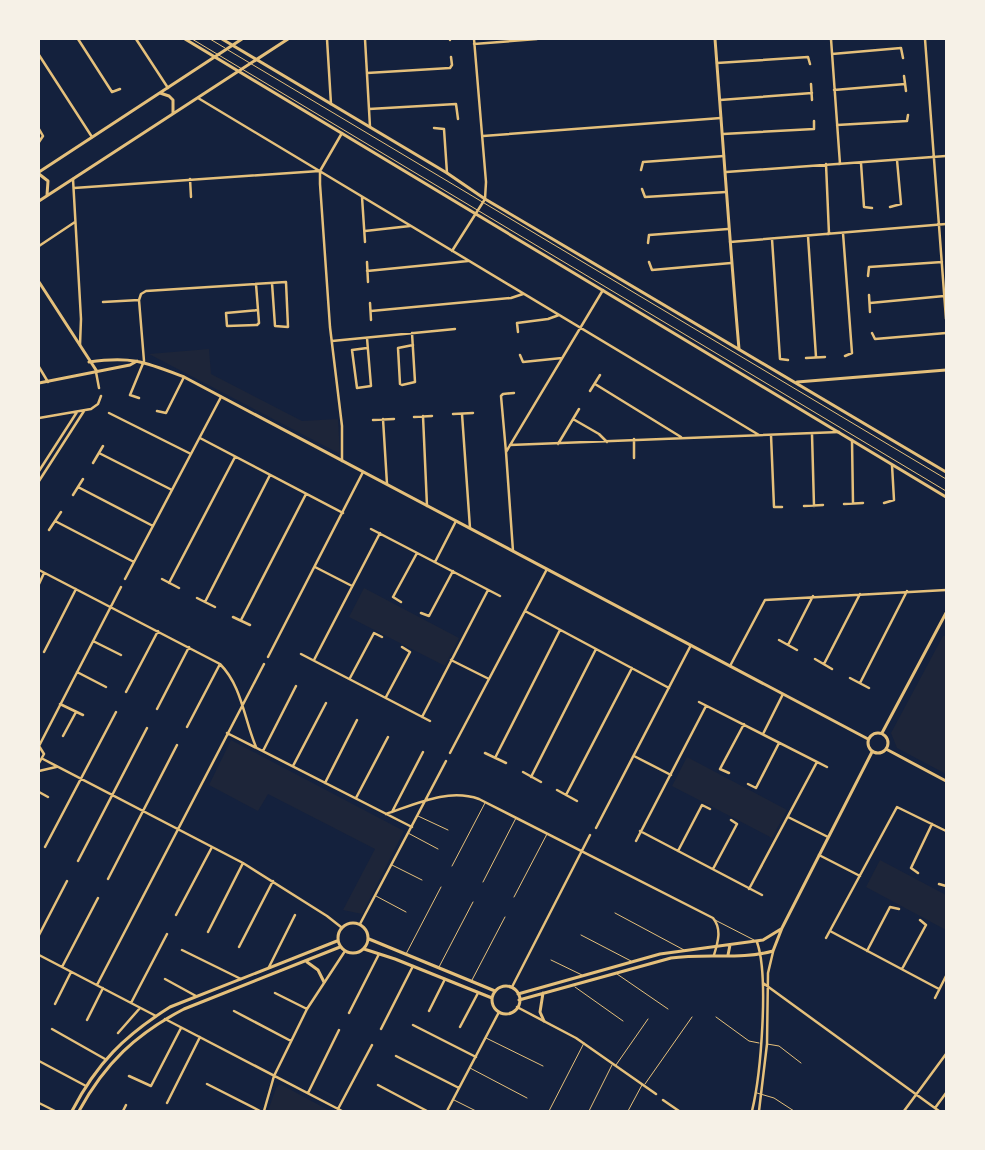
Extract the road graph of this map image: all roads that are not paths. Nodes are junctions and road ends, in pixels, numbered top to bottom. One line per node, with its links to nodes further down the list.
1 (78, 39): 34 (street)
2 (136, 39): 33 (street)
3 (185, 39): 21 (street)
4 (192, 39): 21 (lane)
5 (210, 39): 18 (lane)
6 (222, 39): 17 (street)
7 (242, 39): 17 (street)
8 (288, 39): 24 (street)
9 (327, 39): 42 (street)
10 (364, 39): 29 (street)
11 (474, 39): 16 (street)
12 (537, 39): 16 (street)
13 (715, 39): 25 (street)
14 (831, 39): 20 (street)
15 (925, 39): 59 (street)
16 (474, 44): 55 (street)
17 (232, 45): 18 (street); 24 (street)
18 (227, 49): 21 (street); 26 (lane)
19 (39, 54): 56 (street)
20 (832, 54): 23 (street); 35 (street)
21 (217, 56): 28 (street); 33 (street)
22 (451, 56): 29 (street)
23 (903, 58)
24 (256, 60): 26 (street); 42 (street)
25 (717, 63): 27 (street); 40 (street)
26 (251, 64): 28 (street); 79 (lane)
27 (810, 64)
28 (241, 71): 39 (street); 53 (street); 82 (lane)
29 (367, 73): 43 (street)
30 (904, 76): 32 (street)
31 (811, 84): 38 (street)
32 (905, 84): 35 (street); 36 (street)
33 (168, 88): 37 (street)
34 (120, 90)
35 (834, 90): 49 (street)
36 (906, 91)
37 (159, 93): 44 (street); 56 (street)
38 (812, 93): 40 (street); 41 (street)
39 (198, 98): 44 (street); 66 (street)
40 (720, 100): 46 (street)
41 (812, 100)
42 (332, 104): 50 (street)
43 (369, 109): 47 (street); 50 (street)
44 (172, 114): 70 (street)
45 (908, 115): 49 (street)
46 (721, 118): 54 (street); 55 (street)
47 (458, 119)
48 (814, 121): 54 (street)
49 (837, 125): 64 (street)
50 (370, 128): 69 (street)
51 (434, 128): 69 (street)
52 (39, 130): 57 (street)
53 (342, 133): 66 (street); 83 (street)
54 (722, 134): 58 (street)
55 (483, 136): 79 (street)
56 (92, 137): 68 (street)
57 (39, 142)
58 (724, 156): 65 (street); 67 (street)
59 (934, 156): 60 (street); 61 (street); 85 (street)
60 (946, 156)
61 (897, 160): 62 (street); 80 (street)
62 (861, 162): 64 (street); 81 (street)
63 (826, 164): 64 (street); 67 (street); 91 (street)
64 (840, 164)
65 (641, 170)
66 (320, 171): 71 (street); 77 (street); 131 (street)
67 (726, 172): 74 (street)
68 (39, 173): 75 (street)
69 (447, 174): 79 (street)
70 (73, 179): 72 (street); 75 (street)
71 (190, 179): 72 (street); 76 (street)
72 (74, 188): 84 (street)
73 (642, 190): 74 (street)
74 (726, 192): 88 (street)
75 (46, 196): 78 (street)
76 (191, 197)
77 (362, 197): 87 (street); 89 (street)
78 (39, 201)
79 (483, 201): 82 (street); 135 (street); 202 (lane)
80 (890, 207)
81 (872, 208)
82 (477, 210): 83 (street); 207 (lane)
83 (474, 214): 98 (street); 110 (street)
84 (76, 222): 97 (street); 133 (street)
85 (939, 224): 86 (street); 90 (street); 102 (street)
86 (946, 224)
87 (411, 226): 89 (street); 98 (street)
88 (728, 229): 95 (street); 96 (street)
89 (365, 230): 94 (street)
90 (842, 233): 91 (street); 137 (street)
91 (829, 234): 92 (street)
92 (808, 236): 93 (street); 138 (street)
93 (772, 239): 95 (street); 142 (street)
94 (365, 242)
95 (730, 242): 103 (street)
96 (648, 243)
97 (39, 246)
98 (452, 251): 99 (street)
99 (468, 261): 104 (street); 111 (street)
100 (367, 262): 104 (street)
101 (649, 262): 103 (street)
102 (942, 262): 105 (street); 113 (street)
103 (731, 263): 135 (street)
104 (367, 271): 107 (street)
105 (868, 276)
106 (39, 282): 133 (street)
107 (368, 282)
108 (272, 283): 108 (street); 109 (street)
109 (256, 284): 114 (street); 118 (street)
110 (603, 290): 124 (street); 177 (street)
111 (523, 294): 119 (street); 121 (street)
112 (869, 295): 117 (street)
113 (944, 296): 117 (street); 122 (street)
114 (139, 300): 115 (street); 144 (street)
115 (103, 302)
116 (370, 303): 119 (street)
117 (870, 303): 120 (street)
118 (258, 310): 118 (street)
119 (371, 311): 123 (street)
120 (870, 312)
121 (559, 315): 124 (street); 126 (street)
122 (946, 319)
123 (371, 320)
124 (581, 327): 140 (street); 179 (street)
125 (455, 329): 127 (street)
126 (518, 332)
127 (412, 333): 130 (street); 132 (street)
128 (872, 333): 129 (street)
129 (946, 333)
130 (366, 337): 131 (street); 134 (street)
131 (332, 341): 194 (street)
132 (413, 345): 132 (street)
133 (80, 347): 145 (street)
134 (368, 348): 134 (street)
135 (739, 349): 152 (street)
136 (520, 355): 140 (street)
137 (845, 356)
138 (816, 357): 139 (street); 141 (street)
139 (824, 357)
140 (562, 358): 187 (street)
141 (806, 358)
142 (788, 360)
143 (137, 361): 144 (street); 145 (street); 147 (street)
144 (144, 361): 150 (street); 160 (street)
145 (89, 362): 147 (street)
146 (39, 368): 151 (street)
147 (96, 370): 151 (street); 155 (street)
148 (946, 370): 152 (street)
149 (600, 375): 154 (street)
150 (184, 377): 159 (street); 163 (street)
151 (48, 382): 153 (street)
152 (798, 382): 199 (street)
153 (39, 383)
154 (595, 384): 156 (street); 182 (street)
155 (99, 388)
156 (590, 391)
157 (514, 393): 189 (street)
158 (101, 396): 162 (street)
159 (221, 397): 181 (street); 194 (street)
160 (139, 398)
161 (579, 409): 175 (street)
162 (84, 411): 164 (street); 203 (street)
163 (157, 411)
164 (77, 412): 172 (street); 197 (street)
165 (109, 413): 191 (street)
166 (473, 413): 168 (street)
167 (453, 414): 168 (street)
168 (462, 414): 226 (street)
169 (423, 416): 170 (street); 171 (street); 215 (street)
170 (432, 416)
171 (414, 417)
172 (39, 418)
173 (394, 418): 174 (street)
174 (383, 419): 176 (street); 204 (street)
175 (573, 419): 185 (street); 186 (street)
176 (373, 420)
177 (840, 432): 178 (street); 184 (street)
178 (812, 434): 180 (street); 217 (street)
179 (759, 435): 180 (street); 182 (street)
180 (771, 435): 219 (street)
181 (200, 438): 191 (street); 192 (street)
182 (683, 438): 183 (street)
183 (634, 439): 185 (street); 193 (street)
184 (852, 439): 196 (street); 211 (street)
185 (607, 442): 186 (street)
186 (558, 444): 187 (street)
187 (510, 445): 189 (street)
188 (103, 446): 190 (street)
189 (506, 452): 229 (street)
190 (99, 453): 195 (street); 206 (street)
191 (191, 454): 206 (street)
192 (235, 457): 200 (street); 240 (street)
193 (634, 458)
194 (342, 461): 198 (street)
195 (93, 463)
196 (892, 463): 210 (street); 213 (street)
197 (39, 471)
198 (363, 472): 204 (street); 221 (street)
199 (946, 472)
200 (270, 476): 208 (street); 253 (street)
201 (83, 479): 205 (street)
202 (946, 479)
203 (39, 481)
204 (387, 484): 215 (street)
205 (78, 487): 209 (street); 224 (street)
206 (172, 490): 224 (street)
207 (946, 492)
208 (306, 494): 221 (street); 261 (street)
209 (72, 495)
210 (946, 497)
211 (853, 503): 212 (street); 214 (street)
212 (863, 503)
213 (884, 503)
214 (844, 504)
215 (427, 506): 223 (street)
216 (804, 506): 217 (street)
217 (814, 506): 218 (street)
218 (823, 506)
219 (782, 508)
220 (61, 512): 222 (street)
221 (343, 513): 233 (street)
222 (55, 521): 227 (street); 231 (street)
223 (456, 521): 226 (street); 232 (street)
224 (153, 526): 231 (street)
225 (371, 528): 228 (street)
226 (470, 528): 229 (street)
227 (49, 530)
228 (380, 533): 230 (street); 242 (street)
229 (513, 551): 234 (street)
230 (417, 552): 232 (street); 254 (street)
231 (134, 562): 238 (street)
232 (435, 562): 236 (street)
233 (315, 567): 242 (street); 277 (street)
234 (547, 569): 257 (street); 268 (street)
235 (39, 570): 237 (street)
236 (452, 571): 246 (street); 258 (street)
237 (44, 573): 241 (street); 245 (street)
238 (125, 579)
239 (162, 579): 240 (street)
240 (169, 583): 244 (street)
241 (39, 584)
242 (352, 586): 279 (street)
243 (121, 587): 255 (street)
244 (179, 588)
245 (76, 589): 255 (street); 274 (street)
246 (488, 590): 250 (street); 280 (street)
247 (946, 590): 248 (street)
248 (908, 591): 249 (street); 291 (street)
249 (860, 594): 251 (street); 283 (street)
250 (500, 596)
251 (813, 596): 269 (street); 284 (street)
252 (198, 598): 253 (street)
253 (205, 602): 256 (street)
254 (401, 602)
255 (111, 607): 264 (street); 267 (street)
256 (215, 607)
257 (525, 611): 263 (street); 290 (street)
258 (421, 612)
259 (946, 613): 315 (street)
260 (233, 617): 261 (street)
261 (241, 620): 262 (street)
262 (250, 625)
263 (560, 630): 272 (street); 331 (street)
264 (158, 631): 270 (street); 296 (street)
265 (382, 637): 289 (street)
266 (779, 640): 269 (street)
267 (92, 641): 276 (street); 287 (street)
268 (690, 645): 284 (street); 294 (street)
269 (788, 645): 273 (street)
270 (189, 647): 281 (street); 304 (street)
271 (402, 647): 298 (street)
272 (596, 649): 285 (street); 344 (street)
273 (797, 650)
274 (44, 652)
275 (301, 654): 279 (street)
276 (121, 655)
277 (268, 657)
278 (815, 659): 283 (street)
279 (314, 660): 289 (street)
280 (451, 660): 290 (street); 308 (street)
281 (220, 664): 303 (street); 312 (street)
282 (264, 664): 303 (street)
283 (824, 664): 286 (street)
284 (730, 666): 297 (street)
285 (632, 668): 294 (street); 353 (street)
286 (832, 668)
287 (76, 672): 293 (street); 301 (street)
288 (850, 678): 291 (street)
289 (350, 679): 298 (street)
290 (489, 679): 329 (street)
291 (860, 683): 295 (street)
292 (296, 686): 325 (street)
293 (106, 687)
294 (669, 688): 330 (street)
295 (869, 688)
296 (126, 692)
297 (782, 694): 316 (street); 319 (street)
298 (386, 697): 308 (street)
299 (699, 702): 302 (street)
300 (326, 703): 337 (street)
301 (60, 704): 305 (street); 322 (street)
302 (706, 706): 311 (street); 343 (street)
303 (242, 708): 314 (street); 323 (street)
304 (157, 709)
305 (76, 712): 307 (street); 317 (street)
306 (116, 712): 345 (street)
307 (83, 715)
308 (422, 717): 310 (street)
309 (357, 720): 348 (street)
310 (430, 721)
311 (744, 724): 316 (street); 342 (street)
312 (187, 727)
313 (147, 728): 352 (street)
314 (227, 732): 323 (street); 370 (street)
315 (882, 733): 319 (street); 324 (street)
316 (763, 734): 320 (street)
317 (63, 736)
318 (388, 737): 355 (street)
319 (868, 739): 328 (street)
320 (779, 743): 335 (street); 349 (street)
321 (177, 744): 360 (street)
322 (39, 746): 332 (street)
323 (256, 747): 325 (street)
324 (886, 749): 328 (street); 346 (street)
325 (263, 751): 337 (street)
326 (423, 752): 361 (street)
327 (485, 752): 331 (street)
328 (872, 752): 377 (street)
329 (450, 753)
330 (634, 756): 343 (street); 369 (street)
331 (495, 758): 336 (street)
332 (43, 759): 334 (street); 338 (street)
333 (446, 761): 356 (street)
334 (39, 762)
335 (816, 762): 339 (street); 364 (street)
336 (506, 763)
337 (293, 766): 348 (street)
338 (56, 767): 340 (street); 345 (street)
339 (826, 767)
340 (39, 771)
341 (522, 772): 344 (street)
342 (729, 773)
343 (671, 774): 373 (street)
344 (531, 777): 347 (street)
345 (80, 779): 352 (street); 379 (street)
346 (946, 781)
347 (541, 782)
348 (325, 783): 355 (street)
349 (748, 784)
350 (557, 790): 353 (street)
351 (39, 792): 354 (street)
352 (112, 795): 360 (street); 385 (street)
353 (566, 795): 357 (street)
354 (48, 797)
355 (356, 798): 362 (street)
356 (425, 801): 358 (street); 361 (street); 363 (street)
357 (577, 801)
358 (485, 802): 365 (street); 388 (lane)
359 (710, 809): 383 (street)
360 (143, 811): 370 (street); 392 (street)
361 (392, 812): 362 (street)
362 (386, 814): 368 (street)
363 (418, 815): 368 (street); 371 (lane)
364 (788, 817): 377 (street); 400 (street)
365 (517, 818): 375 (street); 396 (lane)
366 (731, 820): 389 (street)
367 (932, 824): 372 (street); 390 (street); 391 (street)
368 (412, 827): 374 (street)
369 (596, 828)
370 (178, 829): 380 (street); 460 (street)
371 (448, 830)
372 (946, 831)
373 (640, 832): 378 (street); 383 (street)
374 (408, 833): 381 (lane); 387 (street)
375 (547, 834): 382 (street); 403 (lane)
376 (590, 835): 382 (street)
377 (828, 837): 384 (street)
378 (636, 841)
379 (45, 847)
380 (212, 847): 386 (street); 409 (street)
381 (438, 849)
382 (582, 851): 412 (street); 463 (street)
383 (678, 851): 389 (street)
384 (819, 855): 391 (street); 416 (street)
385 (78, 861)
386 (243, 863): 395 (street); 418 (street)
387 (392, 865): 393 (lane); 402 (street)
388 (452, 866)
389 (713, 870): 400 (street)
390 (918, 872)
391 (860, 876): 417 (street)
392 (108, 879)
393 (422, 880)
394 (67, 881): 420 (street)
395 (273, 881): 415 (street); 427 (street)
396 (483, 882)
397 (940, 884): 398 (street)
398 (946, 886)
399 (441, 887): 437 (lane)
400 (749, 889): 401 (street)
401 (762, 895)
402 (376, 896): 407 (lane); 414 (street)
403 (514, 897)
404 (98, 898): 446 (street)
405 (473, 902): 448 (lane)
406 (899, 908): 434 (street)
407 (406, 912)
408 (615, 913): 432 (lane)
409 (176, 915)
410 (295, 915): 447 (street)
411 (504, 917): 457 (lane)
412 (713, 918): 425 (lane); 429 (street)
413 (920, 920): 449 (street)
414 (360, 924): 415 (street); 423 (street)
415 (341, 927): 424 (street)
416 (782, 928): 425 (street); 435 (street)
417 (830, 931): 422 (street); 434 (street)
418 (208, 932)
419 (167, 934): 475 (street)
420 (39, 935)
421 (581, 935): 444 (lane)
422 (826, 938)
423 (368, 939): 430 (street); 437 (street)
424 (338, 941): 428 (street); 447 (street)
425 (756, 942): 426 (street); 438 (street)
426 (730, 945): 429 (street); 440 (street)
427 (239, 947)
428 (340, 947): 433 (street); 443 (street)
429 (716, 947): 432 (street); 439 (street)
430 (364, 949): 433 (street); 436 (street)
431 (182, 950): 455 (street)
432 (684, 950): 444 (street)
433 (344, 951): 458 (street)
434 (867, 951): 449 (street)
435 (774, 952): 438 (street); 464 (street)
436 (379, 954): 445 (street); 484 (street)
437 (406, 954): 448 (street)
438 (761, 954): 440 (street); 459 (street)
439 (714, 955): 440 (street); 451 (street)
440 (728, 955)
441 (39, 957): 446 (street)
442 (551, 960): 452 (lane)
443 (306, 962): 458 (street); 488 (street)
444 (632, 962): 452 (street)
445 (413, 966): 456 (street); 497 (street)
446 (62, 967): 450 (street)
447 (268, 968): 455 (street)
448 (439, 968): 457 (street)
449 (902, 969): 465 (street)
450 (71, 972): 460 (street); 476 (street)
451 (616, 973): 461 (street); 480 (lane)
452 (582, 976): 470 (street)
453 (946, 976): 465 (street)
454 (165, 979): 471 (street)
455 (242, 979): 471 (street)
456 (445, 979): 467 (street); 482 (street)
457 (471, 981): 466 (street)
458 (324, 982): 479 (street)
459 (763, 984): 464 (street); 504 (street)
460 (97, 985): 462 (street)
461 (573, 985): 469 (street); 492 (lane)
462 (103, 988): 475 (street); 489 (street)
463 (512, 988): 466 (street); 470 (street)
464 (768, 988): 505 (street); 528 (street)
465 (939, 989): 473 (street)
466 (495, 991): 472 (street)
467 (478, 992): 472 (street); 494 (street)
468 (275, 993): 479 (street)
469 (543, 993): 474 (street); 490 (street)
470 (518, 994): 474 (street)
471 (197, 997): 485 (street)
472 (492, 998): 483 (street)
473 (935, 998)
474 (520, 1000): 477 (street)
475 (131, 1003): 478 (street)
476 (55, 1004)
477 (517, 1007): 483 (street); 490 (street)
478 (140, 1008): 485 (street); 499 (street)
479 (307, 1009): 502 (street)
480 (668, 1010)
481 (234, 1011): 502 (street)
482 (429, 1011)
483 (499, 1012): 501 (street)
484 (349, 1013)
485 (156, 1016): 510 (street)
486 (692, 1017): 520 (lane)
487 (716, 1017): 504 (lane)
488 (165, 1019): 495 (street); 539 (street)
489 (87, 1020)
490 (544, 1020): 503 (street)
491 (648, 1020): 513 (lane)
492 (623, 1021)
493 (413, 1025): 509 (street)
494 (460, 1027)
495 (181, 1028): 500 (street); 516 (street)
496 (52, 1029): 510 (street)
497 (381, 1029)
498 (339, 1030): 523 (street)
499 (118, 1033)
500 (200, 1037): 517 (street); 533 (street)
501 (486, 1038): 509 (street); 514 (lane)
502 (291, 1041): 517 (street)
503 (584, 1043): 513 (street); 547 (lane)
504 (760, 1043): 524 (street)
505 (767, 1044): 512 (lane); 527 (street)
506 (372, 1045): 535 (street)
507 (946, 1054): 528 (street)
508 (396, 1056): 522 (street)
509 (476, 1057): 515 (street)
510 (105, 1059): 521 (street)
511 (39, 1061): 521 (street)
512 (801, 1063)
513 (614, 1065): 520 (street); 548 (lane)
514 (543, 1066)
515 (469, 1068): 522 (street); 529 (lane)
516 (129, 1076)
517 (274, 1076): 523 (street); 542 (street)
518 (207, 1084): 541 (street)
519 (378, 1085): 544 (street)
520 (643, 1085): 526 (street); 549 (lane)
521 (86, 1086): 538 (street)
522 (459, 1088): 530 (street)
523 (308, 1093): 535 (street)
524 (756, 1093): 527 (lane); 551 (street)
525 (946, 1093): 536 (street)
526 (656, 1094)
527 (763, 1094): 552 (street); 553 (lane)
528 (916, 1095): 536 (street); 554 (street)
529 (526, 1098)
530 (453, 1099): 545 (street); 546 (lane)
531 (663, 1100): 550 (street)
532 (39, 1103): 537 (street)
533 (167, 1103)
534 (126, 1105): 540 (street)
535 (338, 1109): 543 (street)
536 (935, 1109): 555 (street)
537 (55, 1111)
538 (72, 1111)
539 (79, 1111)
540 (123, 1111)
541 (260, 1111)
542 (264, 1111)
543 (342, 1111)
544 (427, 1111)
545 (446, 1111)
546 (476, 1111)
547 (549, 1111)
548 (589, 1111)
549 (628, 1111)
550 (679, 1111)
551 (752, 1111)
552 (759, 1111)
553 (794, 1111)
554 (904, 1111)
555 (939, 1111)

